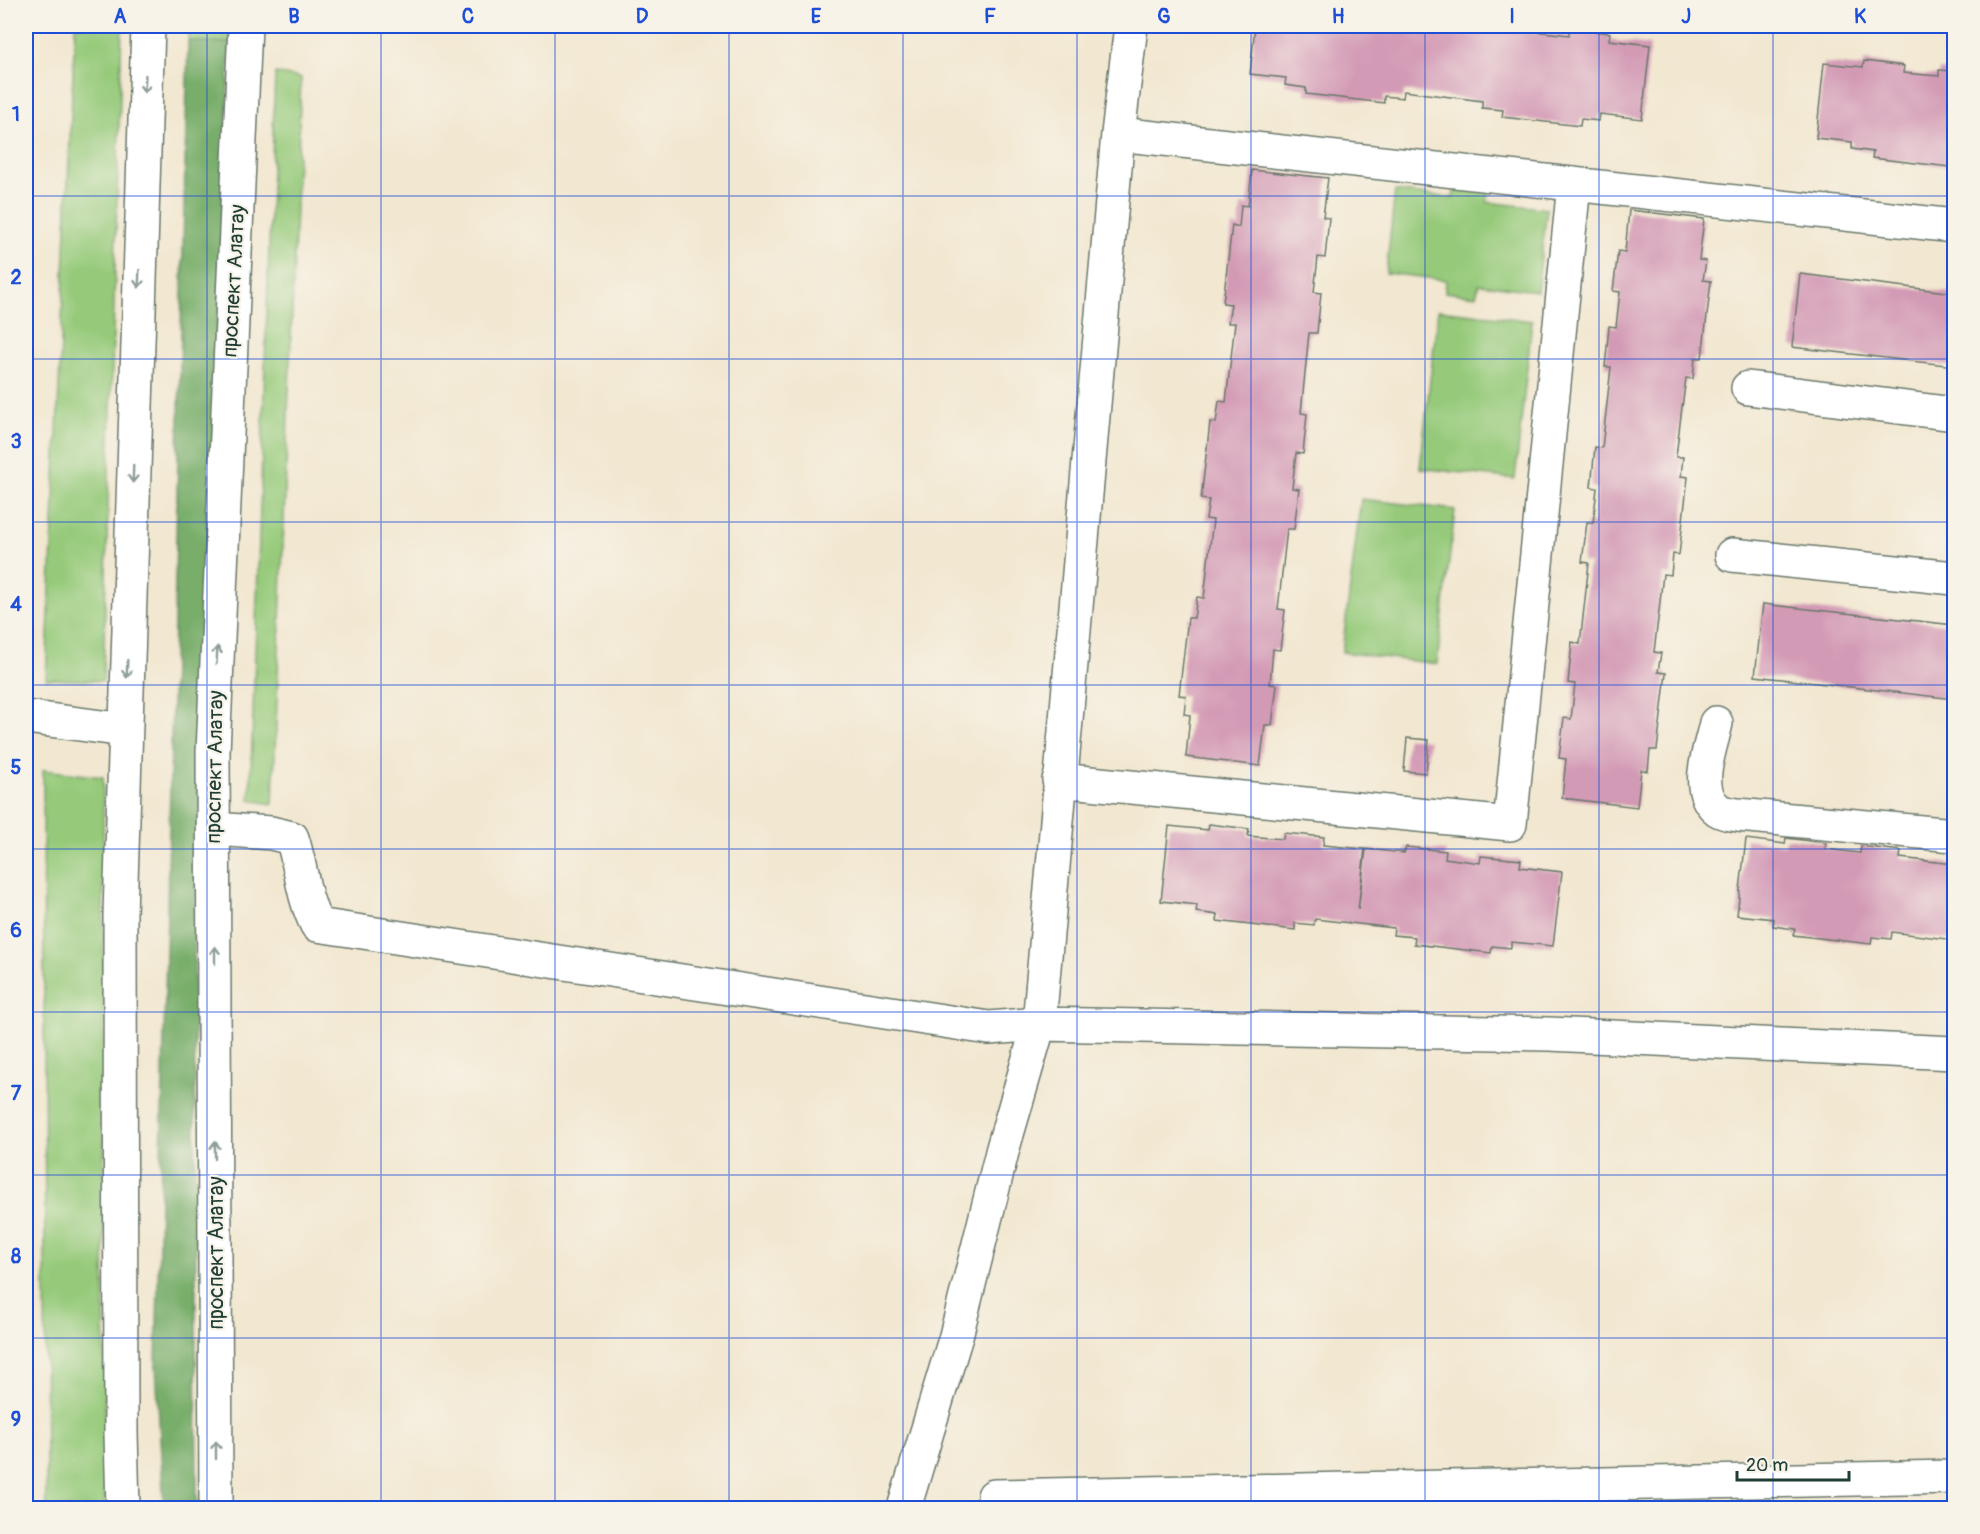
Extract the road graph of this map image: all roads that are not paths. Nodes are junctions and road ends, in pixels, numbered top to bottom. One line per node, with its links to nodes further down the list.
1 (148, 26): 13 (street, one-way to 13)
2 (245, 26): 15 (street, проспект Алатау, one-way to 2)
3 (1131, 26): 4 (street)
4 (1118, 134): 5 (street); 14 (street)
5 (1574, 184): 6 (street); 14 (street)
6 (1954, 226)
7 (1748, 388): 8 (street)
8 (1954, 414)
9 (1732, 555): 10 (street)
10 (1954, 578)
11 (26, 717): 13 (street)
12 (1716, 723): 16 (street)
13 (125, 730): 21 (street)
14 (1059, 780): 17 (street)
15 (214, 829): 17 (street); 22 (street, проспект Алатау, one-way to 15)
16 (1954, 835)
17 (1039, 1024): 18 (street); 23 (street)
18 (1954, 1053)
19 (1954, 1477): 20 (street)
20 (994, 1496)
21 (123, 1509)
22 (216, 1509)
23 (904, 1509)

